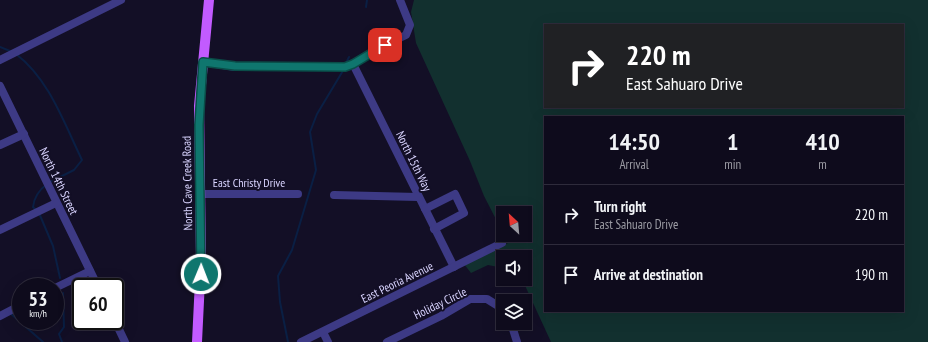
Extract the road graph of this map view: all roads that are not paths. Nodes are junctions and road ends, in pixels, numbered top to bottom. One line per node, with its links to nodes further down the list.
1 (209, 0): 5 (main road, North Cave Creek Road)
2 (400, 0): 6 (street)
3 (118, 1): 4 (street)
4 (0, 60)
5 (203, 62): 6 (street); 10 (main road, North Cave Creek Road)
6 (353, 64): 13 (street, North 15th Way)
7 (0, 86): 8 (street, North 14th Street)
8 (24, 134): 9 (street); 14 (street, North 14th Street)
9 (0, 145)
10 (200, 194): 11 (street, East Christy Drive); 30 (main road, North Cave Creek Road)
11 (298, 194)
12 (334, 195): 13 (street)
13 (418, 197): 15 (street, North 15th Way)
14 (56, 203): 17 (street); 20 (street, North 14th Street)
15 (425, 209): 16 (street, North 15th Way); 16 (street)
16 (434, 229): 19 (street, North 15th Way)
17 (0, 230)
18 (502, 243): 19 (street, East Peoria Avenue)
19 (454, 268): 28 (street, East Peoria Avenue)
20 (90, 271): 21 (street, North 14th Street); 22 (street)
21 (94, 278)
22 (64, 284)
23 (496, 305): 33 (street, Holiday Circle)
24 (12, 310): 25 (street)
25 (0, 316)
26 (118, 330): 29 (street)
27 (513, 330): 34 (street)
28 (322, 332): 31 (street, East Peoria Avenue); 32 (street)
29 (122, 341)
30 (197, 342)
31 (301, 342)
32 (328, 342)
33 (387, 342)
34 (517, 342)

